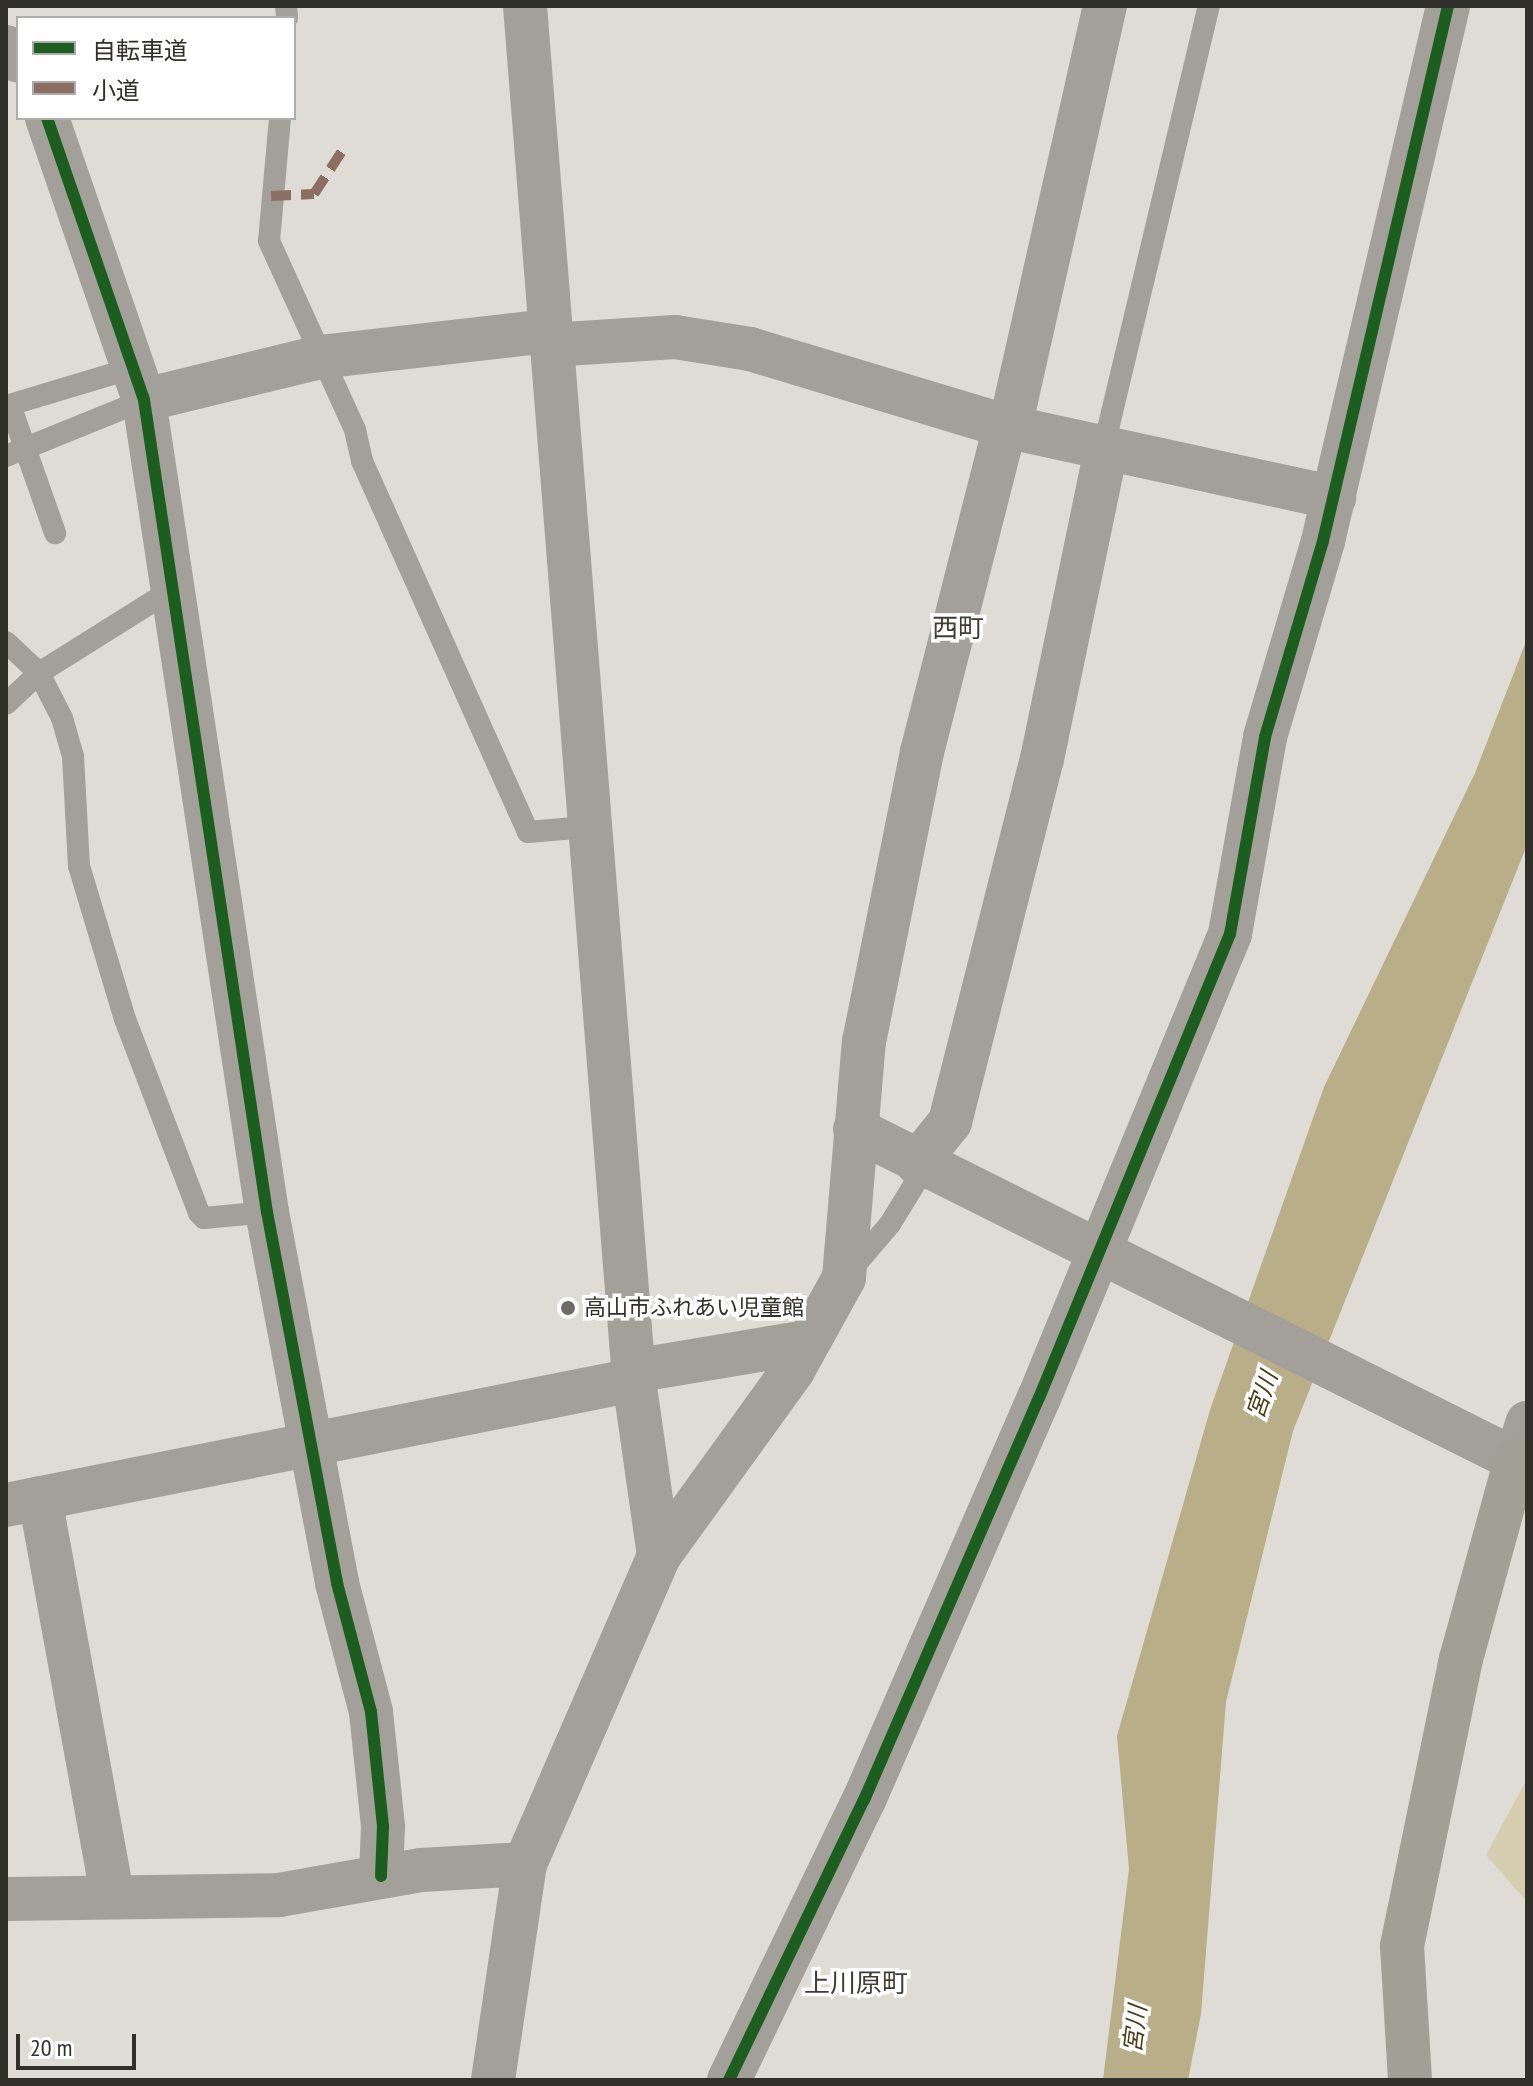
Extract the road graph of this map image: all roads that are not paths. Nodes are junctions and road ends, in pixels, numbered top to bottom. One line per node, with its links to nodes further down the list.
1 (525, 6): 7 (street)
2 (1105, 6): 11 (street)
3 (1209, 6): 12 (lane)
4 (1448, 6): 14 (street)
5 (48, 120): 9 (street)
6 (280, 120): 8 (lane)
7 (550, 338): 8 (street); 11 (street); 20 (street)
8 (320, 357): 9 (street); 20 (lane)
9 (138, 384): 10 (lane); 13 (lane); 16 (street)
10 (8, 406): 13 (lane)
11 (1008, 426): 12 (street); 21 (street)
12 (1104, 450): 14 (street); 22 (street)
13 (15, 451): 15 (lane)
14 (1334, 498): 24 (street)
15 (55, 533)
16 (173, 589): 18 (lane); 23 (street)
17 (6, 642): 18 (lane)
18 (39, 673): 19 (lane); 23 (lane)
19 (6, 704)
20 (586, 827): 27 (street)
21 (855, 1129): 22 (street); 25 (street)
22 (921, 1165): 24 (street); 25 (lane)
23 (267, 1212): 29 (street)
24 (1099, 1252): 28 (street); 39 (street)
25 (844, 1278): 26 (street)
26 (806, 1342): 27 (street); 31 (street)
27 (634, 1376): 29 (street); 31 (street)
28 (1521, 1442): 40 (street)
29 (308, 1443): 30 (street); 33 (street)
30 (23, 1501): 34 (street)
31 (659, 1556): 32 (street)
32 (525, 1864): 33 (street); 37 (street)
33 (381, 1876): 34 (street)
34 (112, 1896): 35 (street)
35 (6, 1899)
36 (476, 2080): 37 (street)
37 (493, 2080): 38 (street)
38 (518, 2080)
39 (729, 2080)
40 (1410, 2080)

